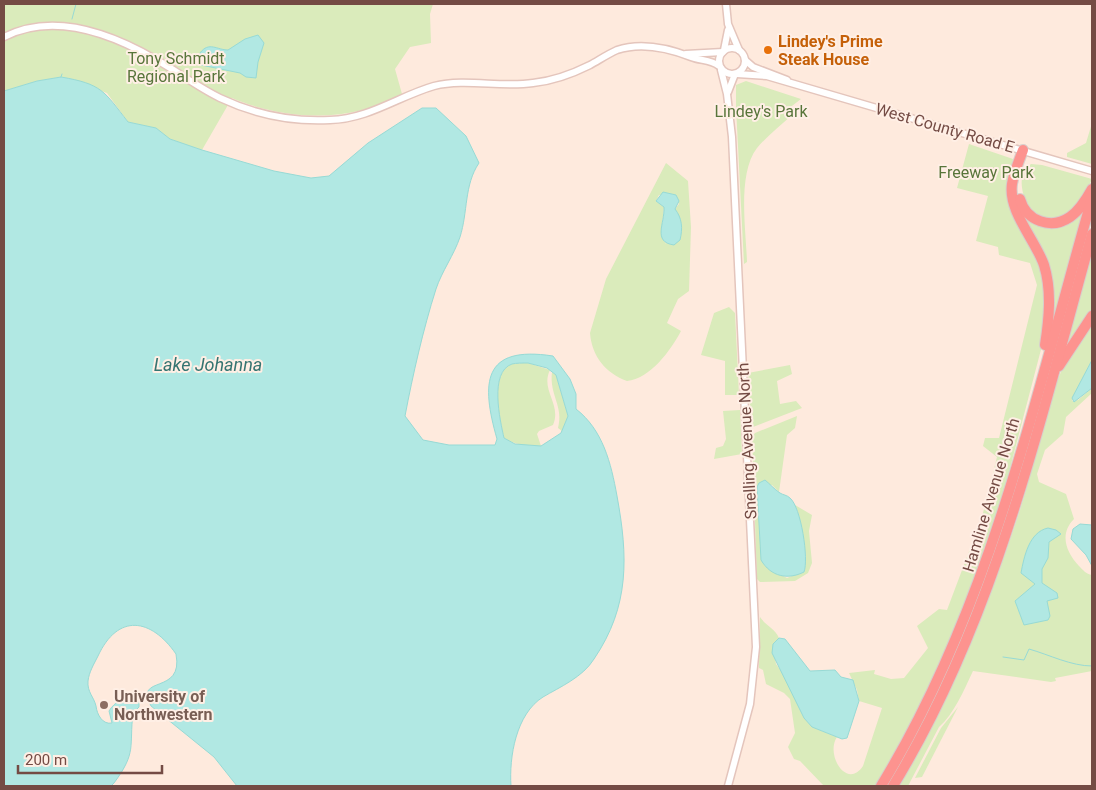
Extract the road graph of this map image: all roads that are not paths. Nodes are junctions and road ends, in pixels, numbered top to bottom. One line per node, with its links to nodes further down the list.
1 (726, 4): 2 (street)
2 (728, 24): 4 (street); 5 (street)
3 (4, 37): 6 (street)
4 (739, 50): 5 (street); 7 (street)
5 (724, 51): 6 (street); 8 (street)
6 (682, 54): 8 (street)
7 (745, 60): 9 (street); 10 (street, West County Road E)
8 (720, 68): 9 (street); 11 (street, Snelling Avenue North)
9 (736, 74): 10 (street, West County Road E); 11 (street, Snelling Avenue North)
10 (797, 85): 12 (street, West County Road E)
11 (727, 94): 20 (street, Snelling Avenue North)
12 (1025, 151): 13 (street, West County Road E); 14 (highway); 19 (highway)
13 (1092, 171)
14 (1092, 189)
15 (1092, 198): 19 (highway, Hamline Avenue North)
16 (1092, 234): 18 (highway, Hamline Avenue North)
17 (1092, 316): 18 (highway)
18 (1052, 377): 22 (highway, Hamline Avenue North)
19 (1039, 386): 21 (highway, Hamline Avenue North)
20 (728, 786)
21 (881, 786)
22 (892, 786)

